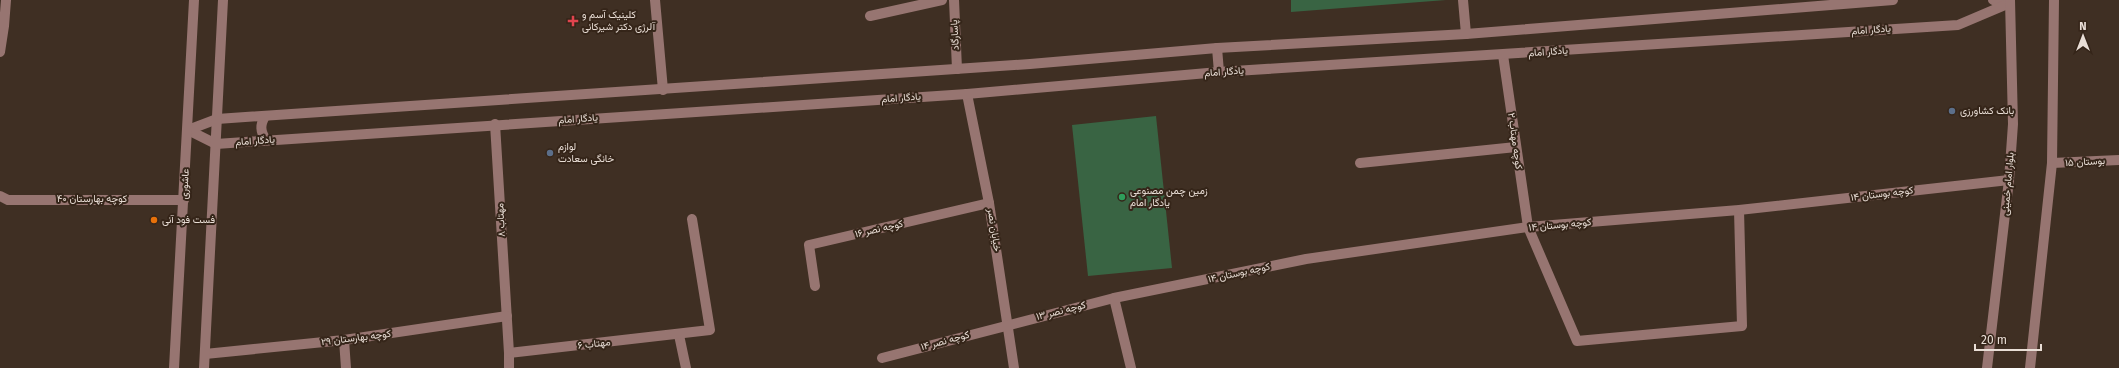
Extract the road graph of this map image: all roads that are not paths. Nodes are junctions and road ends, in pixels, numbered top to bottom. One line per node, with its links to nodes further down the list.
1 (6, 0): 15 (street)
2 (194, 0): 24 (street, عاشوری)
3 (223, 0): 22 (street)
4 (655, 0): 19 (street)
5 (942, 0): 12 (street)
6 (954, 0): 17 (street, پاسارگاد)
7 (1463, 0): 13 (street)
8 (1893, 0): 13 (street)
9 (1993, 0): 11 (street)
10 (2054, 0): 30 (street)
11 (2010, 1): 16 (street, یادگار امام); 31 (street, بلوار امام خمینی)
12 (870, 16)
13 (1466, 34): 14 (street)
14 (1217, 48): 17 (street); 18 (street)
15 (0, 52)
16 (1503, 55): 18 (street, یادگار امام); 27 (street, کوچه مهتاب ۲)
17 (957, 70): 19 (street)
18 (1219, 72): 20 (street, یادگار امام)
19 (663, 90): 21 (street)
20 (967, 94): 23 (street, یادگار امام); 34 (street, خیابان نصر)
21 (265, 116): 22 (street); 25 (street)
22 (217, 119): 24 (street); 26 (street)
23 (495, 124): 25 (street, یادگار امام); 40 (street, مهتاب ۸)
24 (188, 130): 26 (street); 33 (street, عاشوری)
25 (266, 140): 26 (street, یادگار امام)
26 (216, 144): 45 (street)
27 (1516, 147): 29 (street); 37 (street, کوچه مهتاب ۲)
28 (2119, 160): 30 (street, بوستان ۱۵)
29 (1360, 163)
30 (2052, 163): 55 (street)
31 (2009, 180): 35 (street, کوچه بوستان ۱۴); 54 (street, بلوار امام خمینی)
32 (0, 196): 33 (street, کوچه بهارستان ۴۰)
33 (184, 200): 47 (street, عاشوری)
34 (989, 203): 38 (street, کوچه نصر ۱۶); 41 (street, خیابان نصر)
35 (1739, 210): 37 (street, کوچه بوستان ۱۴); 37 (street, کوچه مهتاب ۲)
36 (692, 219): 42 (street, مهتاب ۶)
37 (1528, 227): 39 (street, کوچه بوستان ۱۴)
38 (816, 286)
39 (1114, 298): 41 (street, کوچه نصر ۱۳); 53 (street)
40 (506, 316): 43 (street, کوچه بهارستان ۲۹); 44 (street, مهتاب ۸)
41 (1008, 324): 46 (street, کوچه نصر ۱۴); 52 (street, خیابان نصر)
42 (680, 335): 44 (street, مهتاب ۶); 51 (street)
43 (344, 340): 45 (street, کوچه بهارستان ۲۹); 49 (street)
44 (509, 353): 50 (street, مهتاب ۸)
45 (205, 354): 48 (street)
46 (882, 358)
47 (174, 368)
48 (204, 368)
49 (346, 368)
50 (509, 368)
51 (686, 368)
52 (1014, 368)
53 (1131, 368)
54 (1987, 368)
55 (2030, 368)

